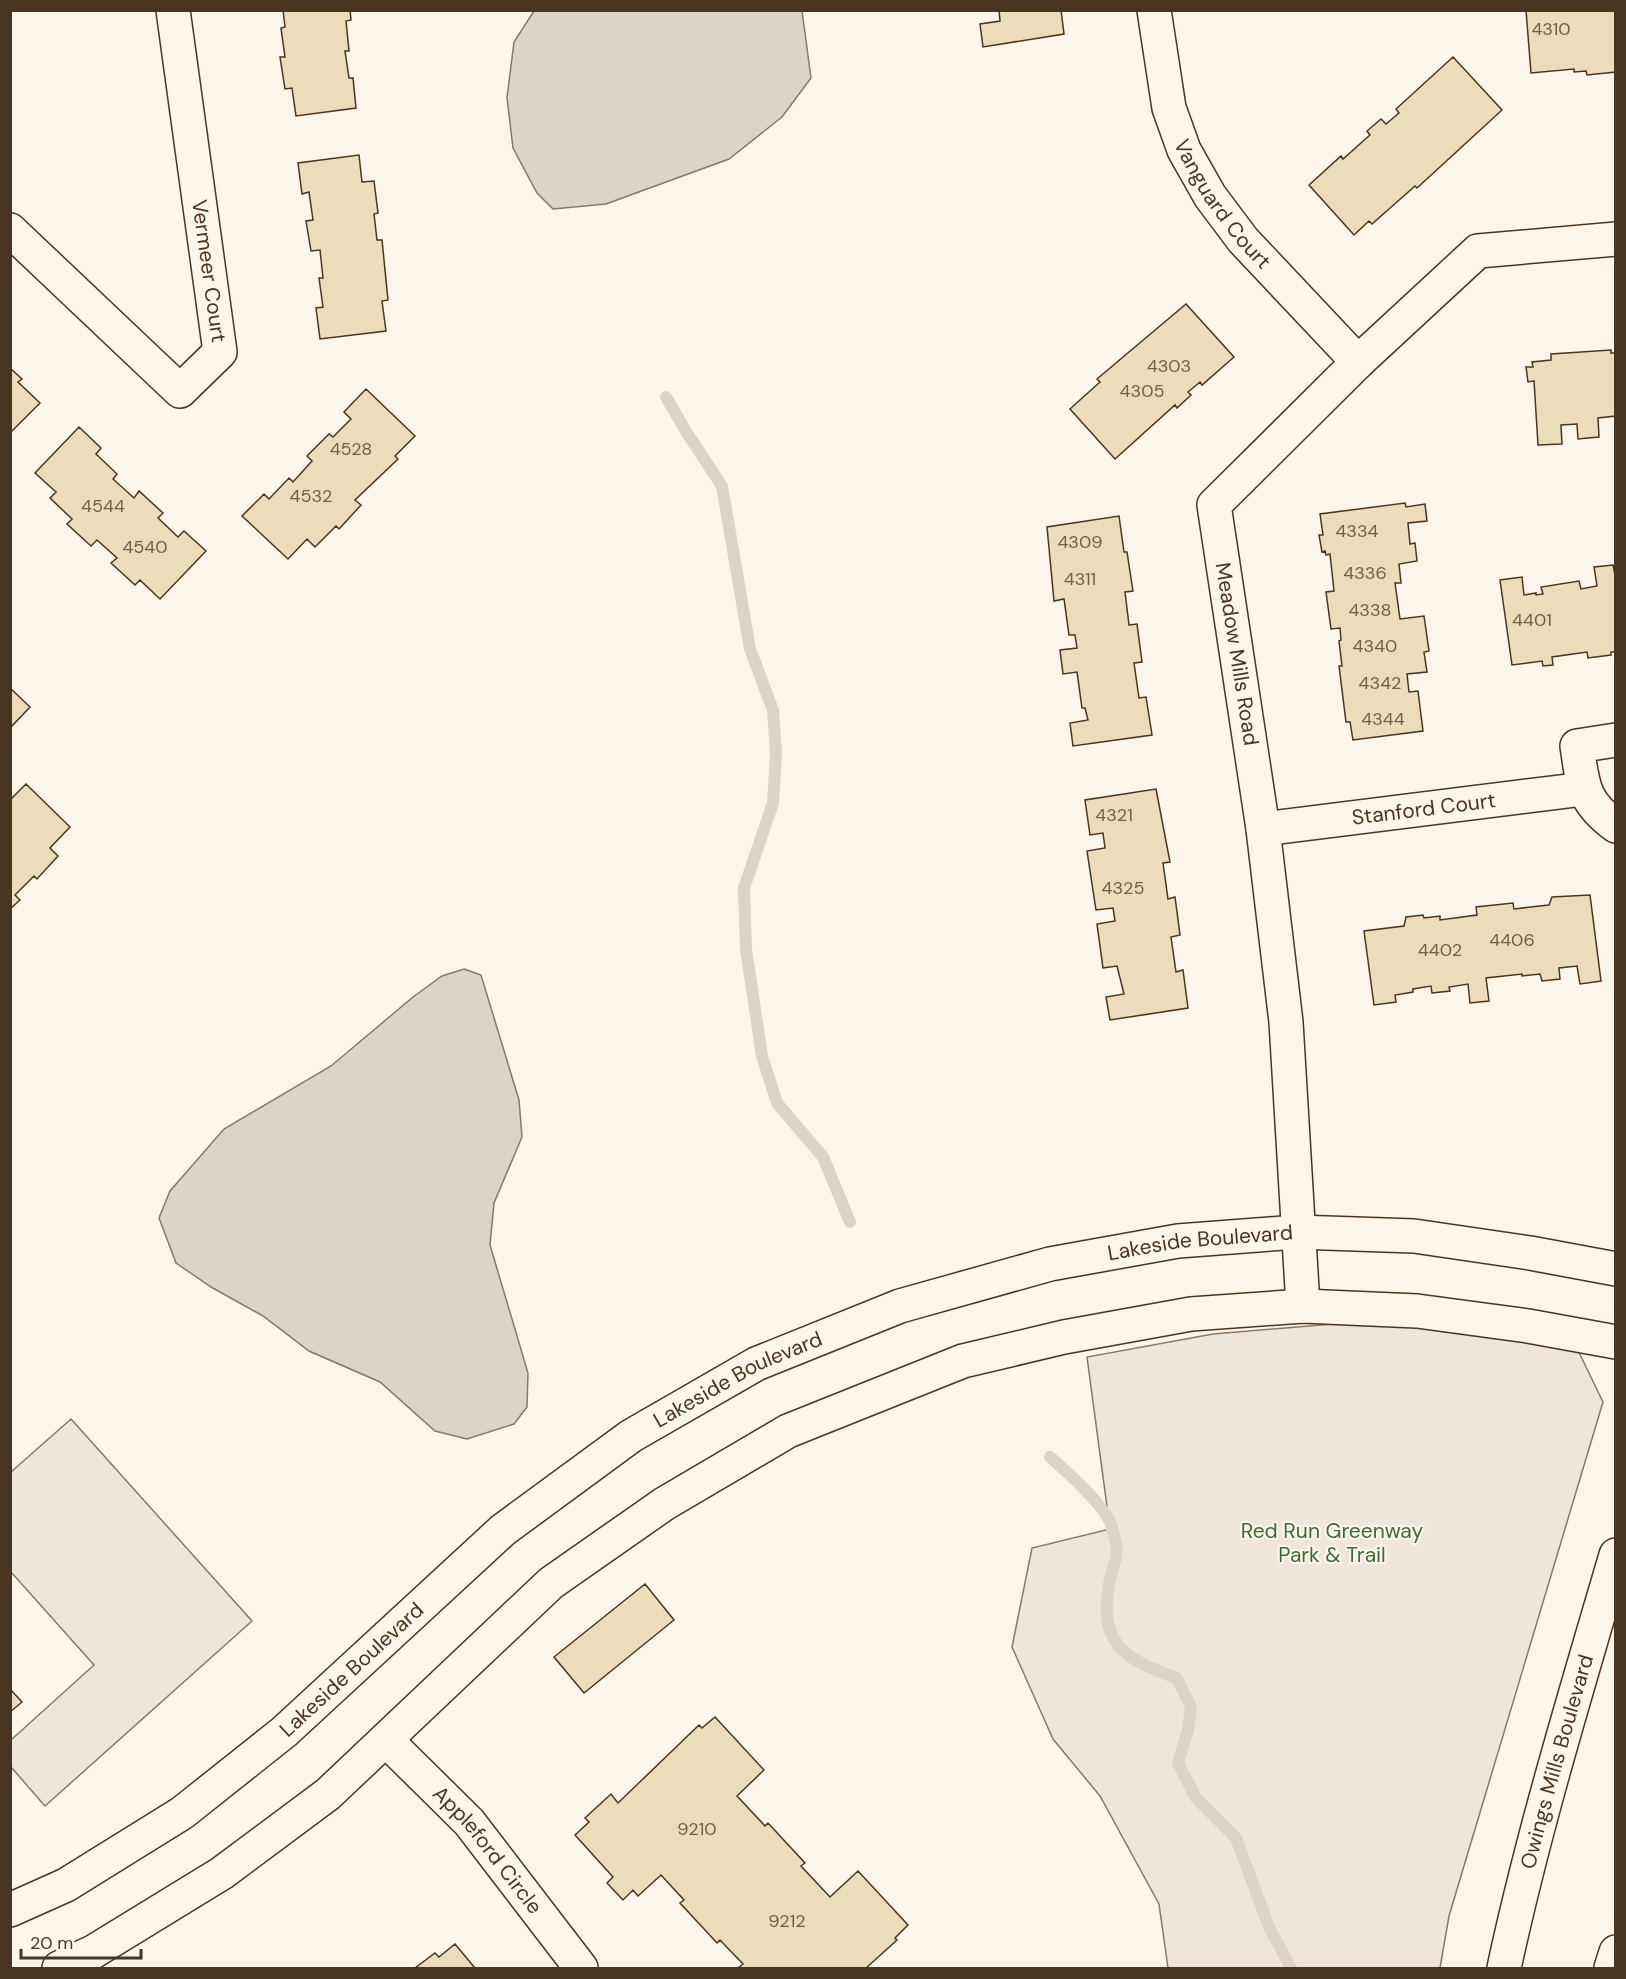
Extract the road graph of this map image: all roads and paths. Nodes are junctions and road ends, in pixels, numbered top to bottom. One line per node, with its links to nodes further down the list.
1 (173, 10): 3 (main road, Vermeer Court)
2 (1154, 10): 5 (main road, Vanguard Court)
3 (10, 230)
4 (1616, 239): 5 (main road, Meadow Mills Road)
5 (1358, 362): 9 (main road, Meadow Mills Road)
6 (1616, 740): 7 (main road)
7 (1584, 789): 8 (main road); 9 (main road, Stanford Court)
8 (1616, 826)
9 (1263, 828): 10 (main road, Meadow Mills Road)
10 (1297, 1232): 11 (main road, Lakeside Boulevard); 12 (main road, Meadow Mills Road); 16 (main road, Lakeside Boulevard)
11 (1616, 1269)
12 (1303, 1306): 13 (main road); 15 (main road)
13 (1616, 1342)
14 (1616, 1555): 20 (main road, Owings Mills Boulevard)
15 (386, 1740): 18 (main road); 19 (main road, Appleford Circle)
16 (10, 1910)
17 (1616, 1952): 21 (main road)
18 (59, 1968)
19 (581, 1968)
20 (1504, 1968)
21 (1611, 1968)

